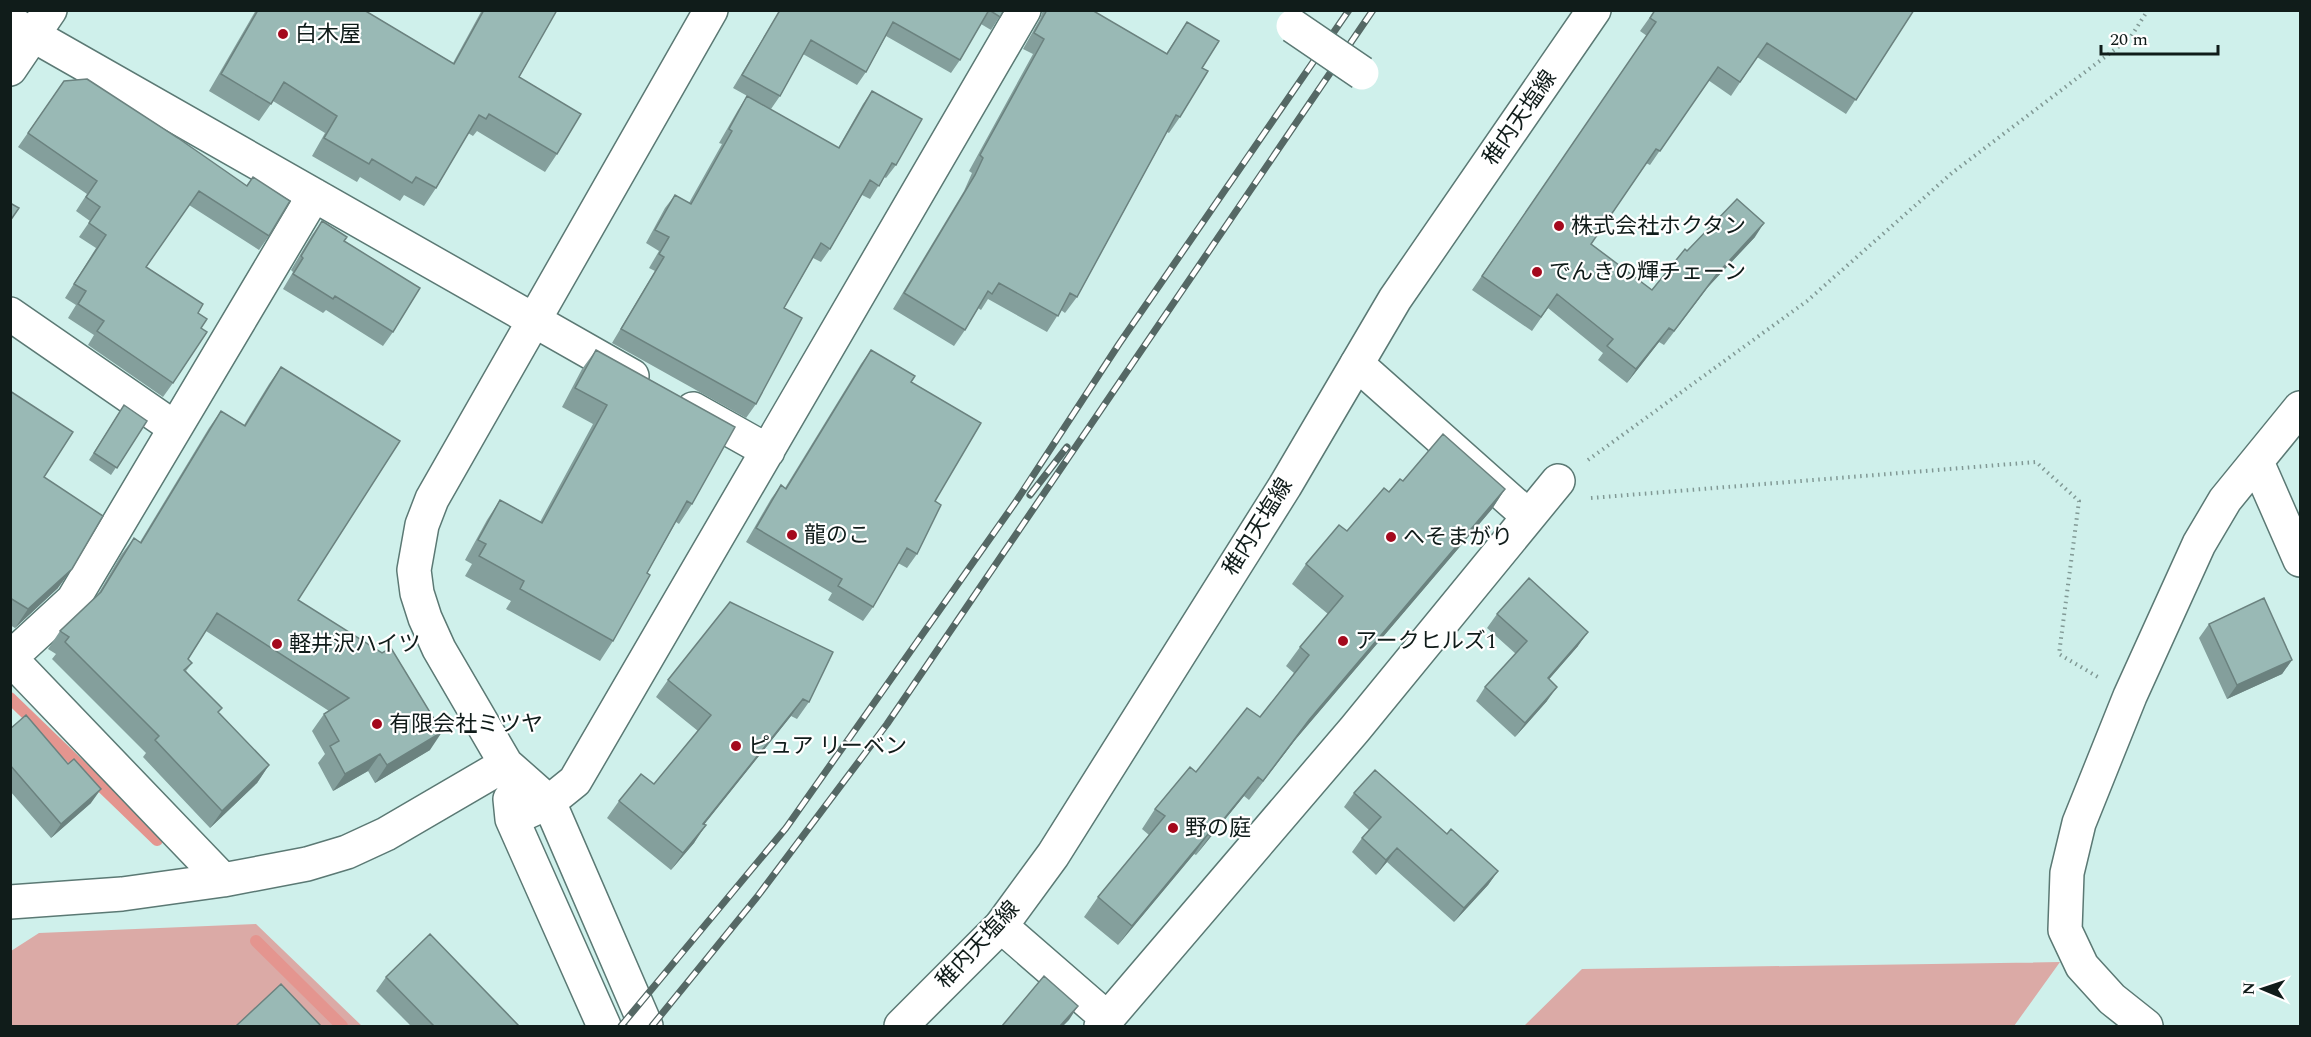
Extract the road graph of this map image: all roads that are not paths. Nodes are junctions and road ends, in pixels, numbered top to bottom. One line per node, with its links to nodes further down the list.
1 (711, 10): 10 (main road)
2 (1024, 10): 14 (main road)
3 (1594, 10): 11 (main road, 稚内天塩線)
4 (32, 22): 6 (main road); 8 (main road)
5 (1293, 26): 7 (main road, bridge)
6 (10, 69)
7 (1362, 73)
8 (315, 195): 10 (main road); 13 (main road)
9 (10, 314): 13 (main road)
10 (534, 321): 14 (main road); 17 (main road)
11 (1357, 364): 22 (main road, 稚内天塩線); 23 (main road)
12 (2301, 408): 15 (main road)
13 (176, 428): 20 (main road)
14 (768, 451): 18 (main road)
15 (2257, 462): 16 (main road); 27 (main road)
16 (2301, 560)
17 (506, 764): 18 (main road); 19 (main road); 20 (main road)
18 (549, 802): 19 (main road); 25 (main road)
19 (512, 819): 24 (main road)
20 (224, 880): 21 (main road)
21 (10, 902)
22 (1001, 926): 23 (main road); 26 (main road, 稚内天塩線)
23 (1105, 1023)
24 (604, 1026)
25 (646, 1026)
26 (901, 1026)
27 (2146, 1026)

